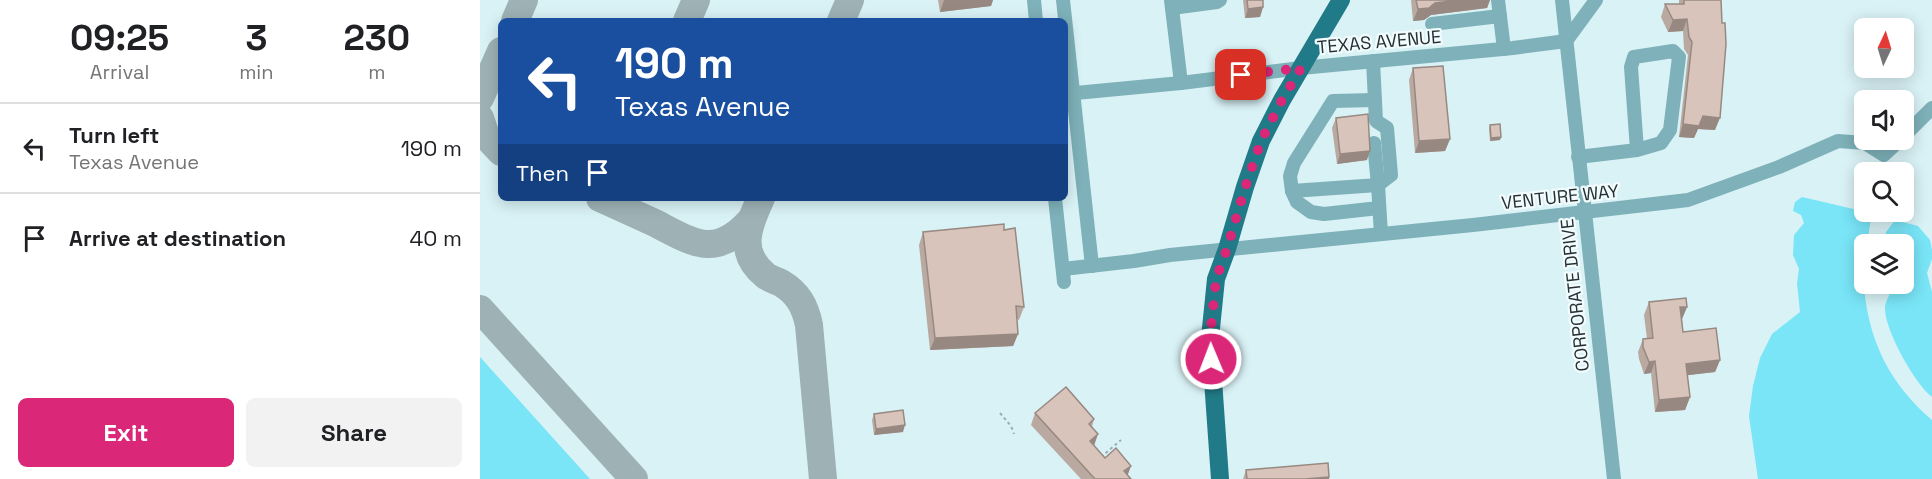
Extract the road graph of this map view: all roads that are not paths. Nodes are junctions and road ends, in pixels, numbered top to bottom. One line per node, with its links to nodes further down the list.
1 (1034, 0): 10 (street)
2 (1064, 0): 11 (street)
3 (1220, 0): 8 (street)
4 (1341, 0): 16 (main road)
5 (1498, 0): 9 (street)
6 (1562, 0): 13 (street, CORPORATE DRIVE)
7 (1596, 0): 13 (street)
8 (1172, 4): 18 (street)
9 (1500, 16): 12 (street); 14 (street)
10 (1036, 18)
11 (1065, 18)
12 (1432, 24)
13 (1566, 41): 14 (street, TEXAS AVENUE); 28 (street, CORPORATE DRIVE)
14 (1504, 49): 15 (street, TEXAS AVENUE)
15 (1373, 61): 16 (street, TEXAS AVENUE); 20 (street)
16 (1301, 68): 18 (street, TEXAS AVENUE); 35 (main road)
17 (1068, 75): 19 (street)
18 (1181, 83): 19 (street, TEXAS AVENUE)
19 (1069, 94): 36 (street)
20 (1375, 100): 23 (street); 30 (street)
21 (1931, 110): 22 (street)
22 (1914, 126)
23 (1374, 133): 29 (street); 29 (street)
24 (1854, 142): 33 (street, VENTURE WAY)
25 (1637, 150): 25 (street); 28 (street)
26 (1876, 150): 27 (street, VENTURE WAY)
27 (1889, 150)
28 (1578, 157): 33 (street, CORPORATE DRIVE)
29 (1377, 185): 30 (street); 32 (street)
30 (1292, 191): 32 (street)
31 (1055, 201): 36 (street, VENTURE WAY)
32 (1379, 208): 34 (street)
33 (1584, 213): 34 (street, VENTURE WAY); 38 (street, CORPORATE DRIVE)
34 (1381, 234): 35 (street, VENTURE WAY)
35 (1227, 249): 36 (street, VENTURE WAY); 37 (main road)
36 (1098, 265)
37 (1220, 479)
38 (1614, 479)

